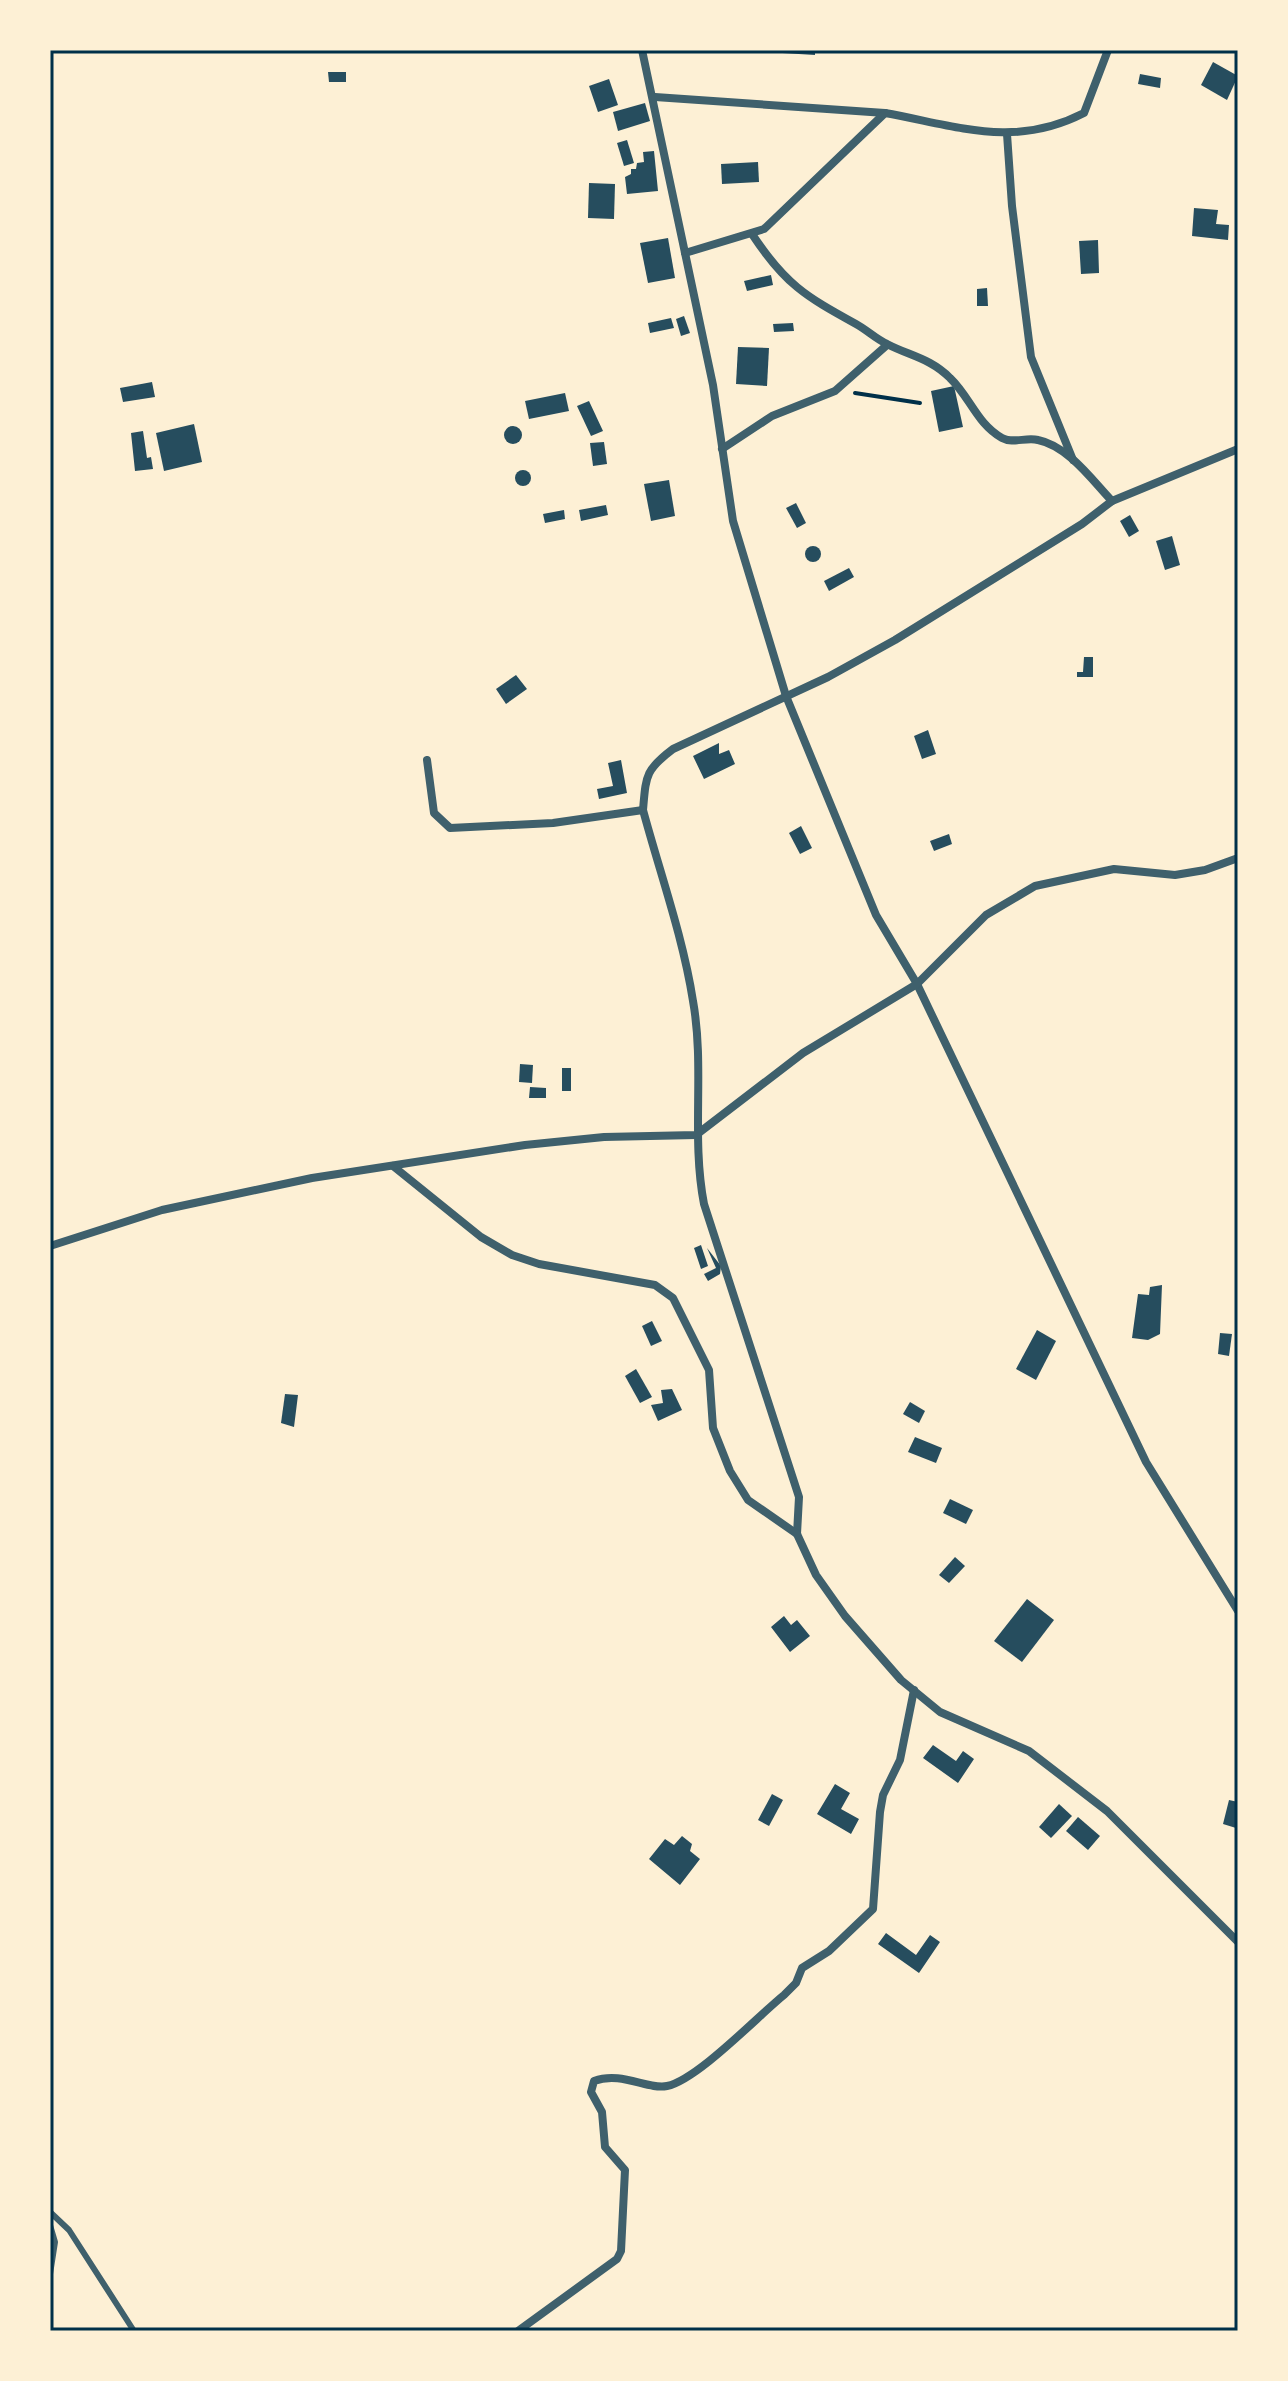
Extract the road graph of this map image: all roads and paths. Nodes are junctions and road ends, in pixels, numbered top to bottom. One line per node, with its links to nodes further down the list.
1 (642, 50): 3 (street)
2 (1108, 50): 5 (street)
3 (655, 97): 4 (street); 7 (street)
4 (885, 113): 5 (street); 6 (street)
5 (1007, 134): 13 (street)
6 (752, 234): 7 (street); 8 (street)
7 (685, 253): 11 (street)
8 (887, 345): 9 (street); 13 (street)
9 (835, 391): 10 (path); 11 (street)
10 (920, 403)
11 (722, 449): 15 (street)
12 (1238, 449): 14 (street)
13 (1074, 460): 14 (street)
14 (1112, 501): 15 (street)
15 (786, 696): 17 (street); 19 (street)
16 (427, 760): 17 (street)
17 (643, 810): 20 (street)
18 (1238, 858): 19 (street)
19 (917, 984): 20 (street); 24 (street)
20 (696, 1135): 21 (street); 23 (street)
21 (393, 1166): 22 (street); 23 (street)
22 (50, 1246)
23 (797, 1534): 25 (street)
24 (1238, 1611)
25 (914, 1690): 26 (street); 31 (street)
26 (1238, 1942)
27 (50, 2212): 30 (lane)
28 (50, 2225): 29 (lane)
29 (50, 2274)
30 (134, 2331)
31 (518, 2331)

